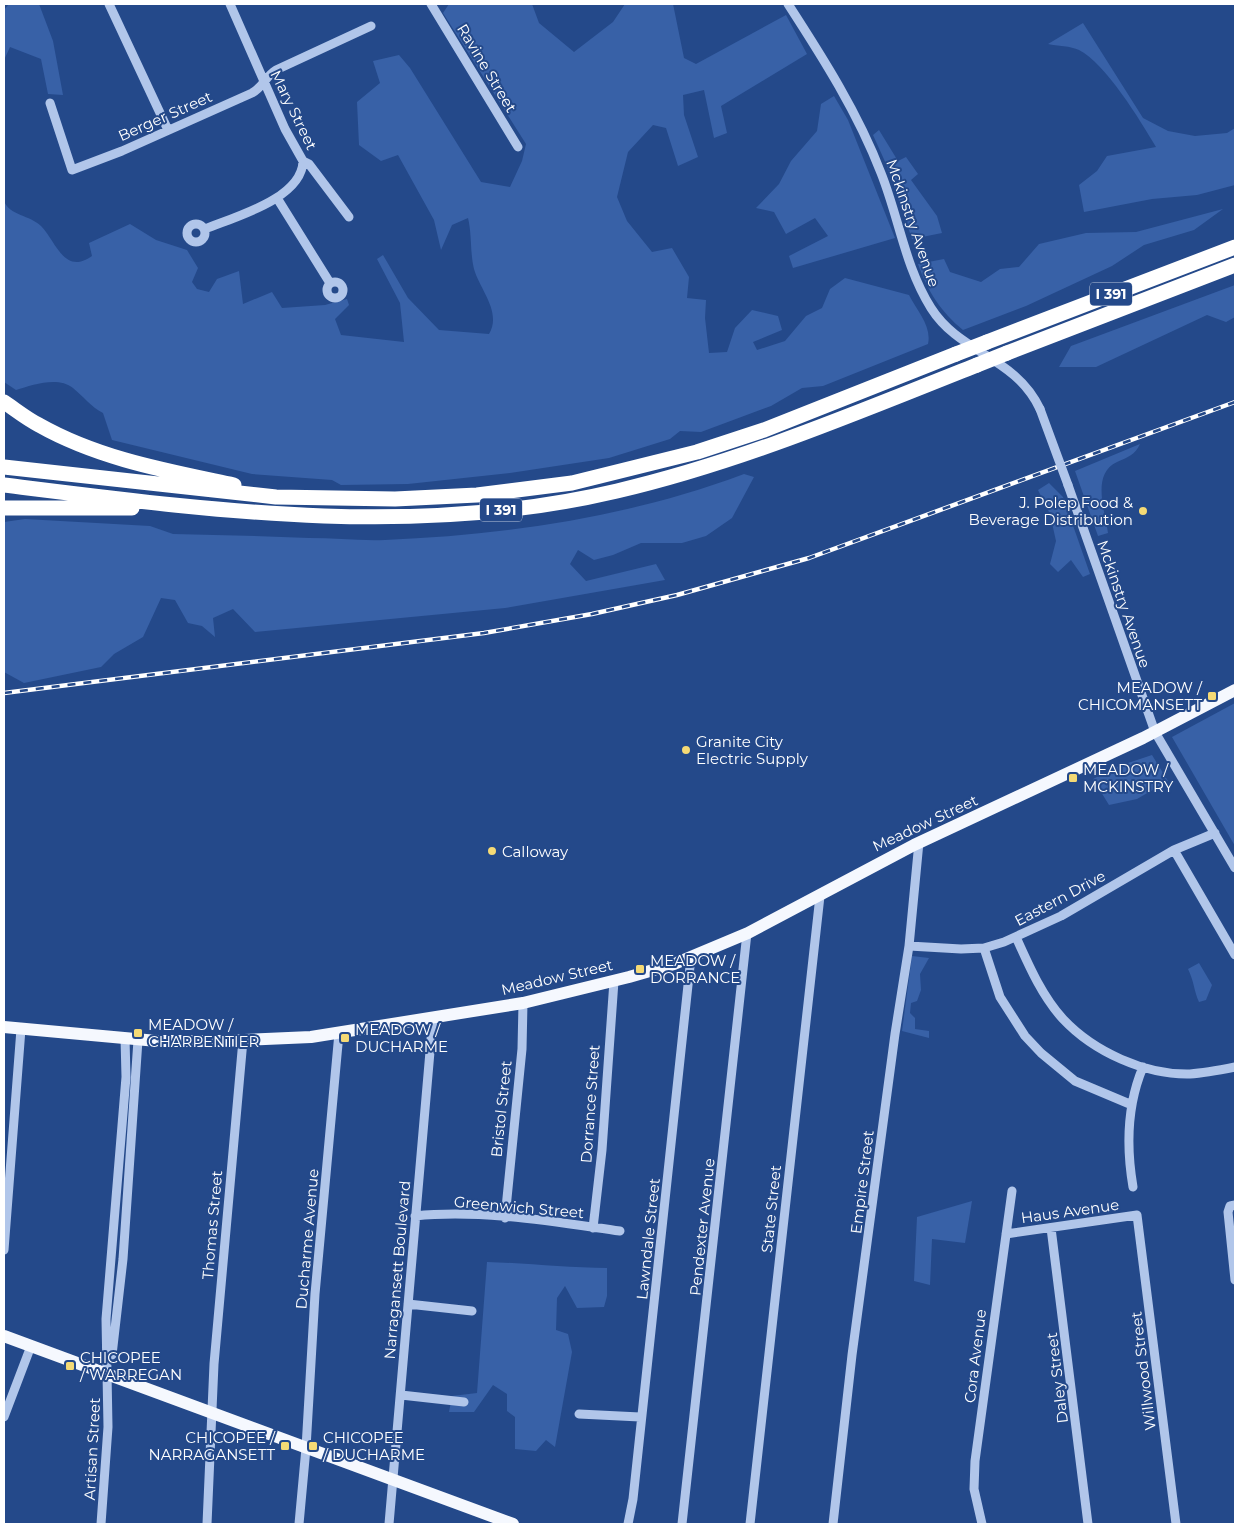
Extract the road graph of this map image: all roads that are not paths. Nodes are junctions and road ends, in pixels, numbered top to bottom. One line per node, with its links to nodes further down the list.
1 (109, 4): 9 (street)
2 (230, 4): 7 (street, Mary Street)
3 (431, 4): 10 (street, Ravine Street)
4 (801, 4): 5 (street)
5 (790, 7): 25 (street, Mckinstry Avenue, bridge)
6 (371, 26): 7 (street, Berger Street)
7 (265, 82): 9 (street, Berger Street); 11 (street, Mary Street)
8 (50, 103): 9 (street, Berger Street)
9 (168, 130)
10 (518, 147)
11 (303, 161): 12 (street); 13 (street, Mary Street)
12 (277, 198): 14 (street); 17 (street)
13 (349, 217)
14 (205, 230)
15 (1235, 247): 21 (highway, I 391, bridge)
16 (1235, 265): 23 (highway, I 391, bridge)
17 (330, 284)
18 (4, 402): 21 (highway)
19 (4, 468): 21 (highway, I 391)
20 (4, 485): 23 (highway, I 391)
21 (297, 498)
22 (4, 508): 23 (highway)
23 (228, 510)
24 (1235, 690): 25 (main road, Meadow Street)
25 (1155, 732): 26 (street); 27 (main road, Meadow Street)
26 (1215, 833): 28 (street, Eastern Drive); 29 (street)
27 (919, 842): 30 (main road, Meadow Street); 33 (street, Empire Street)
28 (1174, 850): 32 (street, Eastern Drive); 35 (street)
29 (1235, 868)
30 (820, 896): 31 (main road, Meadow Street); 86 (street, State Street)
31 (747, 933): 36 (main road, Meadow Street); 85 (street, Pendexter Avenue)
32 (1016, 937): 34 (street, Eastern Drive); 45 (street)
33 (909, 946): 34 (street, Eastern Drive); 87 (street, Empire Street)
34 (984, 948): 47 (street)
35 (1235, 955)
36 (691, 957): 37 (main road, Meadow Street); 76 (street, Lawndale Street)
37 (614, 981): 38 (main road, Meadow Street); 58 (street, Dorrance Street)
38 (523, 1003): 39 (main road, Meadow Street); 57 (street, Bristol Street)
39 (433, 1017): 42 (main road, Meadow Street); 56 (street, Narragansett Boulevard)
40 (4, 1027): 41 (main road, Meadow Street)
41 (21, 1029): 43 (main road, Meadow Street); 62 (street)
42 (339, 1033): 44 (main road, Meadow Street); 77 (street, Ducharme Avenue)
43 (132, 1039): 44 (main road, Meadow Street); 48 (street); 49 (street)
44 (243, 1040): 73 (street, Thomas Street)
45 (1143, 1067): 46 (street); 47 (street)
46 (1235, 1067)
47 (1132, 1105): 50 (street)
48 (122, 1135): 49 (street); 53 (street)
49 (133, 1135): 54 (street)
50 (1134, 1187)
51 (1012, 1191): 61 (street, Cora Avenue)
52 (1233, 1206): 63 (street)
53 (116, 1207): 54 (street); 64 (street)
54 (127, 1208): 65 (street)
55 (1137, 1215): 59 (street, Haus Avenue); 90 (street, Willwood Street)
56 (415, 1216): 57 (street, Greenwich Street); 66 (street, Narragansett Boulevard)
57 (505, 1218): 58 (street, Greenwich Street)
58 (593, 1228): 60 (street, Greenwich Street)
59 (1051, 1228): 61 (street, Haus Avenue); 89 (street, Daley Street)
60 (620, 1231)
61 (1006, 1234): 88 (street, Cora Avenue)
62 (4, 1250)
63 (1235, 1280)
64 (110, 1284): 65 (street); 70 (street)
65 (120, 1286): 70 (street)
66 (408, 1304): 67 (street); 71 (street, Narragansett Boulevard)
67 (472, 1311)
68 (4, 1336): 69 (main road)
69 (31, 1346): 70 (main road); 75 (street)
70 (108, 1375): 73 (main road); 79 (street, Artisan Street)
71 (401, 1396): 72 (street); 78 (street, Narragansett Boulevard)
72 (464, 1402)
73 (212, 1413): 77 (main road); 80 (street, Thomas Street)
74 (579, 1414): 76 (street)
75 (4, 1417)
76 (640, 1418): 84 (street, Lawndale Street)
77 (306, 1448): 78 (main road); 81 (street, Ducharme Avenue)
78 (393, 1480): 82 (street, Narragansett Boulevard); 83 (main road)
79 (101, 1524)
80 (207, 1524)
81 (299, 1524)
82 (389, 1524)
83 (511, 1524)
84 (628, 1524)
85 (682, 1524)
86 (750, 1524)
87 (833, 1524)
88 (982, 1524)
89 (1088, 1524)
90 (1176, 1524)

